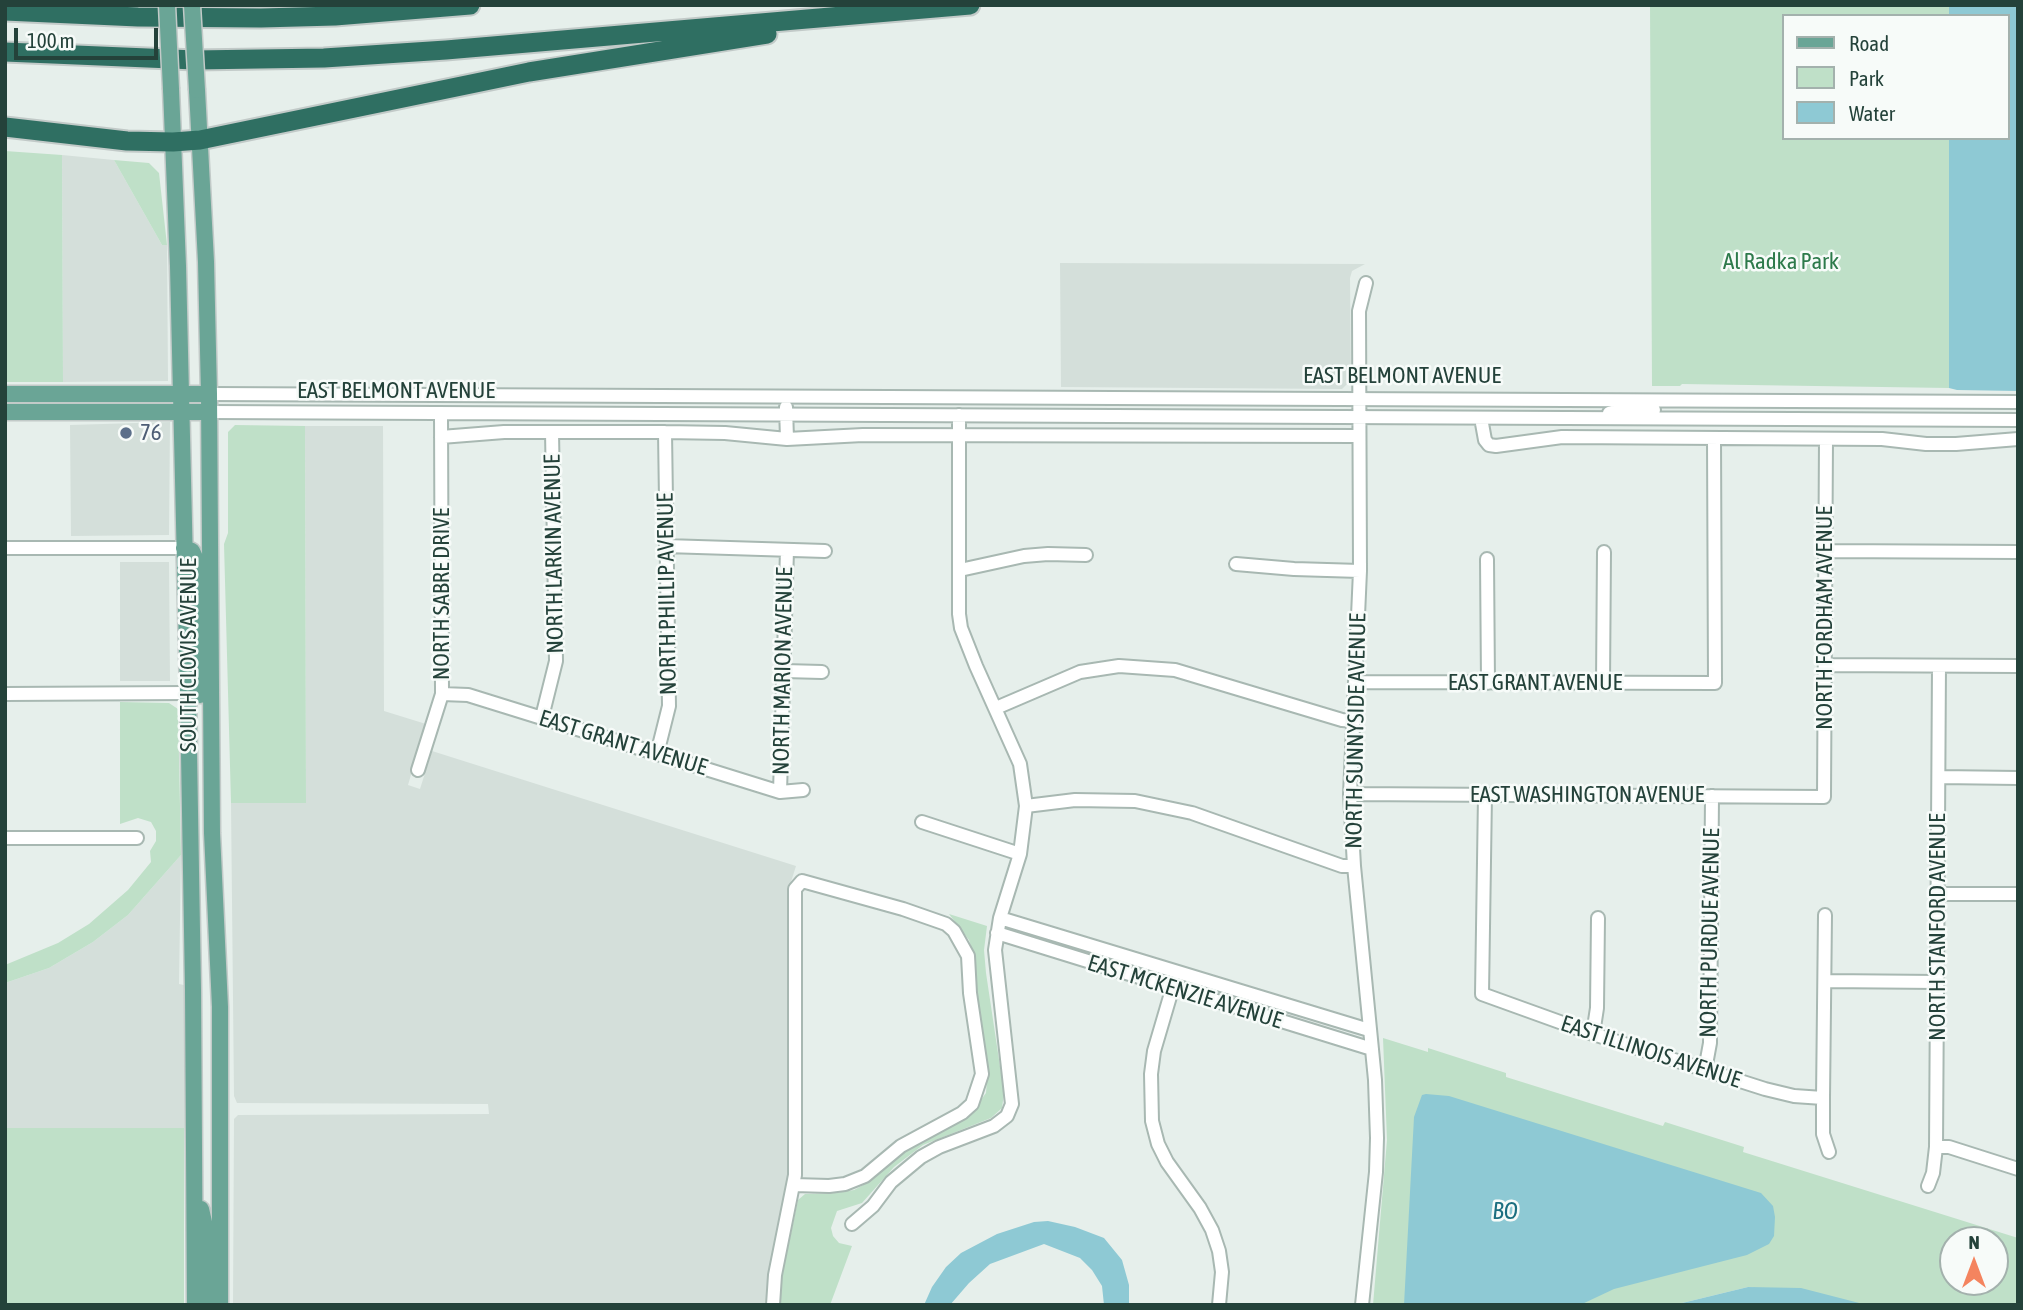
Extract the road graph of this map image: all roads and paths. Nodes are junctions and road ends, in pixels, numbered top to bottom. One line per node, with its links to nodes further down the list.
1 (167, 5): 10 (main road, SOUTH CLOVIS AVENUE, bridge)
2 (192, 5): 9 (main road, SOUTH CLOVIS AVENUE, bridge)
3 (470, 5): 6 (highway)
4 (970, 5): 5 (highway)
5 (924, 9): 7 (highway); 9 (highway)
6 (5, 10)
7 (5, 52)
8 (5, 128): 10 (highway)
9 (200, 140): 10 (highway); 14 (main road, SOUTH CLOVIS AVENUE)
10 (173, 142): 13 (main road, SOUTH CLOVIS AVENUE)
11 (1366, 283): 16 (street, NORTH SUNNYSIDE AVENUE)
12 (5, 394): 13 (main road, EAST BELMONT AVENUE)
13 (181, 394): 14 (main road, EAST BELMONT AVENUE); 20 (main road, SOUTH CLOVIS AVENUE)
14 (209, 394): 15 (street, EAST BELMONT AVENUE); 22 (main road, SOUTH CLOVIS AVENUE)
15 (786, 396): 16 (street, EAST BELMONT AVENUE); 24 (street)
16 (1359, 399): 17 (street, EAST BELMONT AVENUE); 26 (street, NORTH SUNNYSIDE AVENUE)
17 (1699, 401): 18 (street, EAST BELMONT AVENUE); 28 (street)
18 (1941, 402): 19 (street, EAST BELMONT AVENUE); 29 (street)
19 (2018, 402)
20 (181, 411): 21 (main road, EAST BELMONT AVENUE); 22 (main road, EAST BELMONT AVENUE); 43 (main road, SOUTH CLOVIS AVENUE)
21 (5, 412)
22 (209, 412): 23 (street, EAST BELMONT AVENUE); 58 (main road, SOUTH CLOVIS AVENUE)
23 (441, 414): 24 (street, EAST BELMONT AVENUE); 35 (street, NORTH SABRE DRIVE)
24 (786, 414): 25 (street, EAST BELMONT AVENUE); 37 (street)
25 (959, 415): 26 (street, EAST BELMONT AVENUE); 33 (street)
26 (1359, 416): 27 (street, EAST BELMONT AVENUE); 34 (street, NORTH SUNNYSIDE AVENUE)
27 (1481, 418): 28 (street, EAST BELMONT AVENUE); 36 (street, EAST BELMONT AVENUE)
28 (1585, 419): 29 (street, EAST BELMONT AVENUE)
29 (1940, 420): 30 (street, EAST BELMONT AVENUE); 40 (street)
30 (2018, 420)
31 (552, 432): 32 (street); 35 (street); 68 (street, NORTH LARKIN AVENUE)
32 (665, 432): 37 (street); 41 (street, NORTH PHILLIP AVENUE)
33 (959, 435): 34 (street); 37 (street); 52 (street)
34 (1359, 436): 53 (street, NORTH SUNNYSIDE AVENUE)
35 (442, 437): 66 (street, NORTH SABRE DRIVE)
36 (1714, 438): 38 (street, EAST BELMONT AVENUE); 63 (street, EAST GRANT AVENUE)
37 (787, 439)
38 (1826, 439): 40 (street, EAST BELMONT AVENUE); 46 (street, NORTH FORDHAM AVENUE)
39 (2018, 439): 40 (street, EAST BELMONT AVENUE)
40 (1940, 444)
41 (666, 546): 44 (street); 71 (street, NORTH PHILLIP AVENUE)
42 (5, 548): 43 (street)
43 (184, 548): 54 (main road, SOUTH CLOVIS AVENUE); 58 (main road)
44 (787, 550): 45 (street); 59 (street, NORTH MARION AVENUE)
45 (825, 551)
46 (1825, 551): 48 (street); 55 (street, NORTH FORDHAM AVENUE)
47 (1604, 552): 63 (street)
48 (2018, 552)
49 (1086, 555): 52 (street)
50 (1487, 559): 62 (street)
51 (1236, 564): 53 (street)
52 (960, 570): 67 (street)
53 (1360, 571): 61 (street, NORTH SUNNYSIDE AVENUE)
54 (186, 611): 64 (main road, SOUTH CLOVIS AVENUE); 70 (main road)
55 (1826, 665): 56 (street); 80 (street, NORTH FORDHAM AVENUE)
56 (1939, 666): 57 (street); 73 (street, NORTH STANFORD AVENUE)
57 (2018, 666)
58 (210, 667): 70 (main road, SOUTH CLOVIS AVENUE)
59 (783, 671): 60 (street); 76 (street, NORTH MARION AVENUE)
60 (822, 672)
61 (1355, 682): 62 (street, EAST GRANT AVENUE); 69 (street, NORTH SUNNYSIDE AVENUE)
62 (1488, 683): 63 (street, EAST GRANT AVENUE)
63 (1603, 683)
64 (188, 693): 65 (street); 105 (main road, SOUTH CLOVIS AVENUE)
65 (5, 694)
66 (442, 694): 68 (street, EAST GRANT AVENUE); 72 (street, NORTH SABRE DRIVE)
67 (996, 708): 69 (street); 81 (street)
68 (542, 717): 71 (street, EAST GRANT AVENUE)
69 (1354, 721): 77 (street, NORTH SUNNYSIDE AVENUE)
70 (211, 747): 111 (main road, SOUTH CLOVIS AVENUE)
71 (657, 754): 76 (street, EAST GRANT AVENUE)
72 (418, 770)
73 (1939, 777): 74 (street); 87 (street, NORTH STANFORD AVENUE)
74 (2018, 778)
75 (803, 790): 76 (street, EAST GRANT AVENUE)
76 (780, 792)
77 (1350, 794): 78 (street, EAST WASHINGTON AVENUE); 86 (street, NORTH SUNNYSIDE AVENUE)
78 (1485, 795): 79 (street, EAST WASHINGTON AVENUE); 98 (street, EAST ILLINOIS AVENUE)
79 (1712, 796): 80 (street, EAST WASHINGTON AVENUE); 100 (street, NORTH PURDUE AVENUE)
80 (1824, 797)
81 (1026, 806): 85 (street); 86 (street)
82 (922, 822): 85 (street)
83 (5, 838): 84 (street)
84 (137, 838)
85 (1020, 854): 90 (street)
86 (1354, 866): 97 (street, NORTH SUNNYSIDE AVENUE)
87 (1939, 894): 88 (street); 95 (street, NORTH STANFORD AVENUE)
88 (2018, 894)
89 (1825, 915): 94 (street)
90 (1000, 918): 92 (street); 93 (street, EAST MCKENZIE AVENUE)
91 (1598, 918): 98 (street)
92 (997, 933): 96 (street, EAST MCKENZIE AVENUE); 108 (street)
93 (1177, 972): 96 (street); 97 (street, EAST MCKENZIE AVENUE)
94 (1825, 981): 95 (street); 101 (street)
95 (1938, 982): 102 (street, NORTH STANFORD AVENUE)
96 (1172, 988): 99 (street, EAST MCKENZIE AVENUE); 113 (street)
97 (1369, 1030): 99 (street, NORTH SUNNYSIDE AVENUE)
98 (1593, 1034): 100 (street, EAST ILLINOIS AVENUE)
99 (1372, 1049): 114 (street, NORTH SUNNYSIDE AVENUE)
100 (1705, 1070): 101 (street, EAST ILLINOIS AVENUE)
101 (1823, 1098): 103 (street)
102 (1936, 1147): 104 (street); 107 (street, NORTH STANFORD AVENUE)
103 (1829, 1152)
104 (2018, 1169)
105 (195, 1183): 109 (main road, SOUTH CLOVIS AVENUE); 110 (main road)
106 (794, 1185): 106 (street); 112 (street)
107 (1928, 1186)
108 (852, 1224)
109 (195, 1305)
110 (207, 1305)
111 (220, 1305)
112 (773, 1305)
113 (1219, 1305)
114 (1362, 1305)

